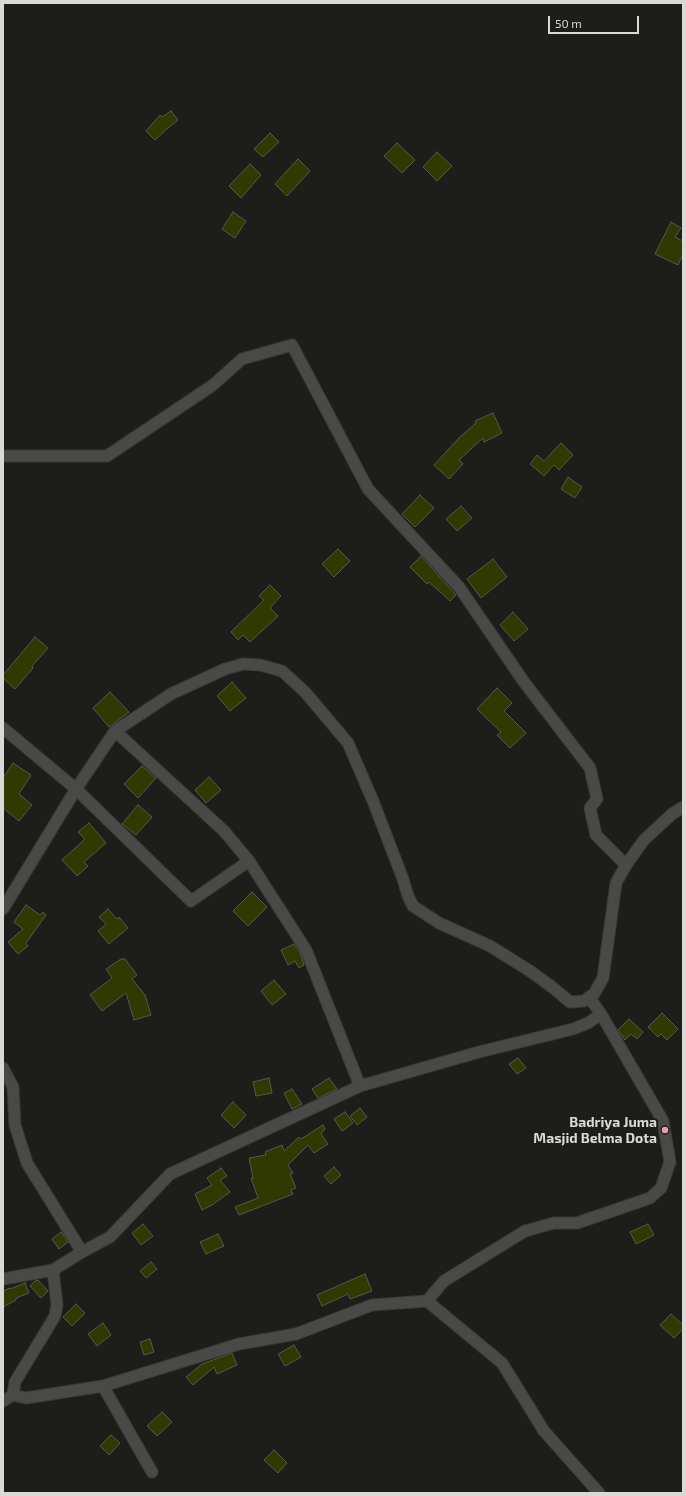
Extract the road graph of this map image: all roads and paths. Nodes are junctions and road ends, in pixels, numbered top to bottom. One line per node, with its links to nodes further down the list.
1 (3, 456): 7 (street)
2 (3, 728): 4 (street)
3 (114, 731): 4 (street); 6 (street); 9 (street)
4 (76, 789): 6 (street); 8 (street)
5 (683, 807): 7 (street)
6 (249, 861): 12 (street)
7 (626, 865): 9 (street)
8 (3, 909)
9 (589, 997): 10 (street)
10 (601, 1014): 12 (street); 16 (street)
11 (3, 1068): 13 (street)
12 (360, 1086): 13 (street)
13 (82, 1252): 14 (street)
14 (53, 1270): 15 (street); 18 (street)
15 (3, 1279)
16 (427, 1301): 17 (street); 21 (street)
17 (103, 1386): 18 (street); 20 (street)
18 (13, 1395): 19 (street)
19 (3, 1401)
20 (152, 1472)
21 (599, 1493)

